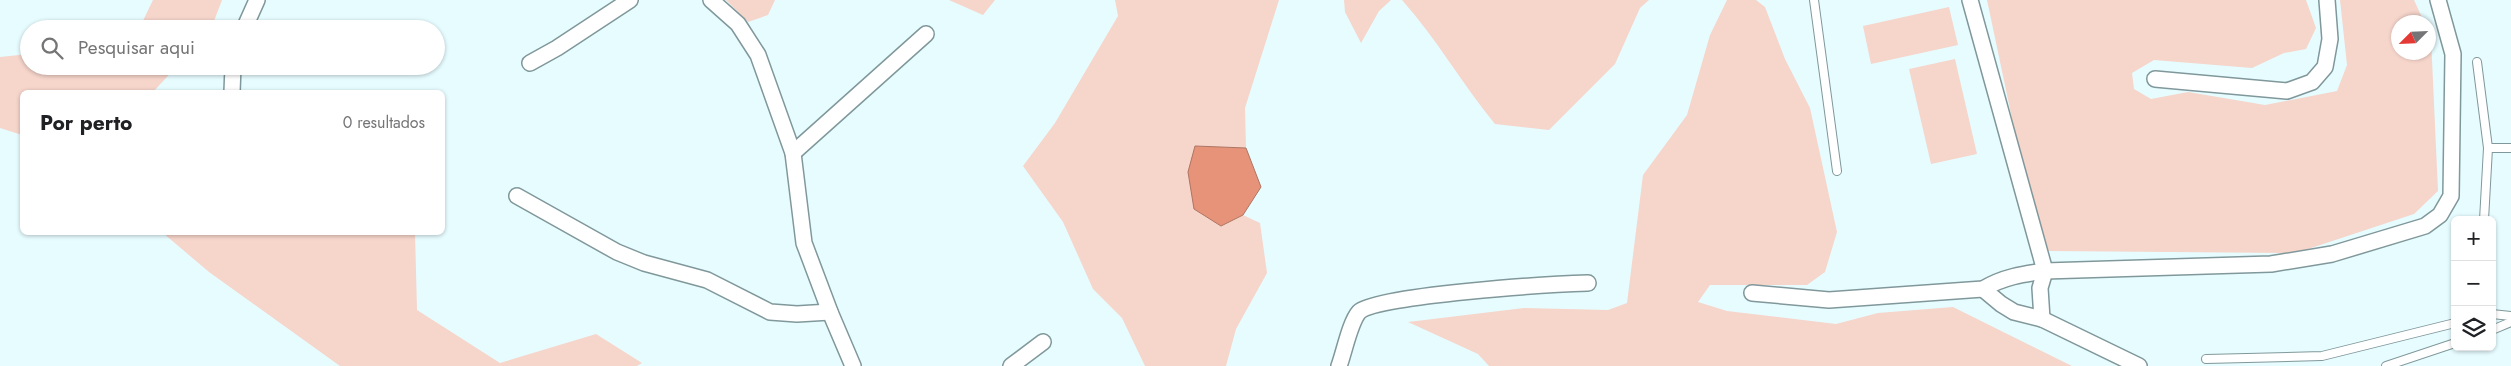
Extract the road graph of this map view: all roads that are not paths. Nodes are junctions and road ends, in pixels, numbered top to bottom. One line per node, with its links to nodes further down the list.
1 (256, 0): 8 (street)
2 (630, 0): 11 (street)
3 (711, 0): 17 (street)
4 (1814, 0): 18 (lane)
5 (1970, 0): 21 (street)
6 (2327, 0): 13 (street)
7 (2438, 0): 21 (street)
8 (248, 20)
9 (926, 34): 17 (street)
10 (2477, 62): 15 (lane)
11 (530, 63)
12 (233, 75): 14 (street)
13 (2155, 79)
14 (232, 90)
15 (2488, 148): 16 (lane); 20 (lane)
16 (2511, 148)
17 (793, 153): 25 (street)
18 (1837, 170)
19 (517, 196): 25 (street)
20 (2484, 216)
21 (2045, 270): 23 (street); 28 (street)
22 (1588, 283): 37 (street)
23 (1983, 289): 24 (street); 28 (street)
24 (1752, 293)
25 (830, 312): 35 (street)
26 (2496, 313): 27 (lane)
27 (2511, 316)
28 (2042, 319): 38 (street)
29 (2511, 322): 31 (lane)
30 (2451, 324): 34 (lane)
31 (2496, 328)
32 (1044, 342): 36 (street)
33 (2451, 344): 39 (lane)
34 (2206, 359)
35 (853, 366)
36 (1011, 366)
37 (1339, 366)
38 (2139, 366)
39 (2386, 366)

